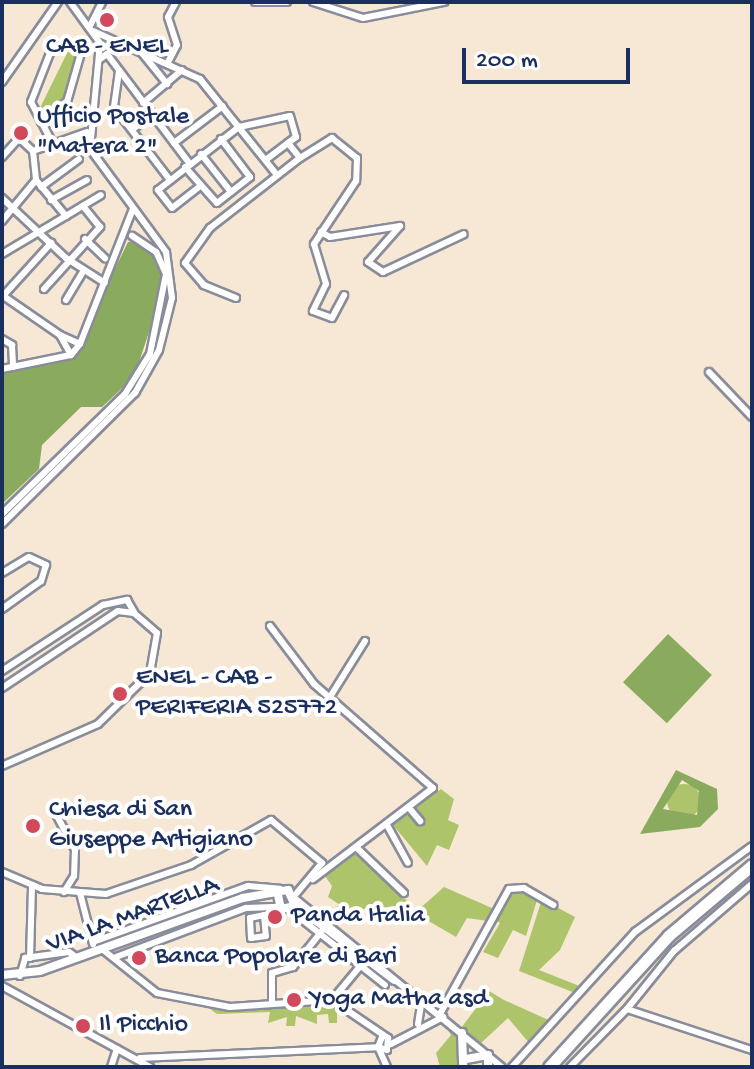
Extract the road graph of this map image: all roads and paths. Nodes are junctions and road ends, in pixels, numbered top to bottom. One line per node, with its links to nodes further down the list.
1 (58, 2): 19 (street)
2 (70, 2): 9 (street)
3 (102, 2): 9 (street)
4 (176, 2): 16 (street)
5 (255, 2): 6 (street)
6 (287, 2)
7 (313, 2): 8 (street)
8 (444, 2)
9 (92, 28): 10 (street); 15 (street)
10 (120, 43): 12 (street); 14 (street)
11 (52, 48): 24 (street)
12 (141, 51): 16 (street); 20 (street)
13 (81, 53): 24 (street)
14 (107, 54): 15 (street); 18 (street)
15 (100, 59): 27 (street)
16 (167, 64): 17 (street)
17 (182, 70): 20 (street); 22 (street)
18 (119, 71): 21 (street); 26 (street)
19 (2, 82)
20 (167, 84): 21 (street)
21 (143, 103): 23 (street)
22 (223, 106): 25 (street); 30 (street)
23 (152, 114): 26 (street); 30 (street)
24 (41, 122): 29 (street)
25 (239, 127): 28 (street); 31 (street); 37 (street)
26 (132, 130): 42 (street)
27 (87, 132): 29 (street); 51 (street)
28 (221, 139): 33 (street); 45 (street)
29 (52, 142): 32 (street)
30 (174, 143): 38 (street)
31 (288, 143): 35 (street); 37 (street)
32 (33, 151): 34 (street); 40 (street)
33 (201, 154): 38 (street); 45 (street)
34 (2, 157)
35 (300, 158): 39 (street); 56 (street)
36 (79, 159): 43 (street)
37 (266, 160): 39 (street)
38 (187, 165): 42 (street); 44 (street)
39 (277, 175): 70 (street)
40 (36, 180): 43 (street); 49 (street)
41 (87, 180): 48 (street)
42 (170, 180): 44 (street)
43 (41, 187): 48 (street)
44 (199, 187): 45 (street)
45 (231, 192)
46 (101, 195): 50 (street)
47 (2, 198): 49 (street)
48 (51, 200): 52 (street)
49 (16, 205): 54 (street); 55 (street)
50 (83, 206): 52 (street); 59 (street)
51 (133, 209): 53 (street); 61 (street)
52 (66, 216): 55 (street)
53 (141, 220): 58 (street); 81 (street)
54 (2, 221)
55 (39, 229): 60 (street); 62 (street)
56 (321, 232): 57 (street); 69 (street)
57 (464, 234)
58 (132, 236): 61 (street); 80 (street)
59 (85, 239): 63 (street); 64 (street)
60 (51, 243): 63 (street); 68 (street)
61 (122, 243): 66 (street)
62 (2, 254)
63 (66, 258): 65 (street); 67 (street)
64 (105, 258)
65 (83, 272): 66 (street); 71 (street)
66 (105, 283): 74 (street)
67 (44, 289)
68 (2, 295): 72 (street)
69 (344, 295)
70 (236, 298)
71 (66, 300)
72 (60, 335): 74 (street); 75 (street)
73 (2, 339): 76 (street)
74 (80, 344): 75 (street)
75 (71, 355): 76 (street)
76 (13, 367): 78 (street)
77 (716, 367): 79 (street)
78 (2, 369)
79 (752, 417)
80 (2, 514)
81 (2, 524)
82 (2, 573): 83 (street)
83 (2, 609)
84 (134, 613): 87 (street); 88 (street); 90 (street)
85 (270, 626): 89 (street)
86 (365, 641): 89 (street)
87 (2, 671)
88 (2, 688)
89 (330, 697): 91 (street)
90 (2, 766)
91 (410, 809): 93 (street); 94 (street)
92 (56, 814): 103 (street)
93 (420, 821)
94 (387, 825): 96 (street); 97 (street)
95 (752, 846): 114 (street)
96 (357, 848): 100 (street); 106 (street)
97 (408, 863)
98 (752, 865): 149 (highway)
99 (2, 872): 102 (street)
100 (309, 880): 107 (street); 108 (street)
101 (752, 884): 128 (street)
102 (32, 885): 103 (street); 117 (street)
103 (64, 892): 105 (street)
104 (278, 892): 108 (street); 111 (street); 115 (street, VIA LA MARTELLA)
105 (80, 893): 107 (street); 110 (street)
106 (404, 893)
107 (97, 894): 110 (street)
108 (294, 902): 111 (street); 112 (street); 125 (street)
109 (553, 905): 129 (street)
110 (83, 907): 115 (street)
111 (279, 907): 116 (street)
112 (322, 931): 119 (street); 127 (street)
113 (624, 931): 114 (street)
114 (628, 939): 148 (street)
115 (97, 947): 116 (street); 118 (street, VIA LA MARTELLA)
116 (116, 957): 127 (street)
117 (30, 958): 118 (street); 121 (street)
118 (77, 958): 121 (street, VIA LA MARTELLA)
119 (362, 964): 122 (street); 126 (street)
120 (2, 975): 121 (street, VIA LA MARTELLA)
121 (17, 976): 124 (street)
122 (385, 985)
123 (2, 986): 124 (street)
124 (17, 993): 135 (street)
125 (422, 999): 129 (street); 131 (street)
126 (332, 1000): 127 (street); 134 (street)
127 (272, 1004)
128 (627, 1009): 136 (street); 150 (street)
129 (442, 1016): 131 (street); 132 (street)
130 (460, 1018): 132 (street)
131 (418, 1024): 134 (street)
132 (453, 1026): 133 (street)
133 (467, 1034): 138 (street); 141 (street)
134 (382, 1044): 137 (street); 142 (street)
135 (117, 1049): 139 (street); 143 (street)
136 (752, 1050)
137 (243, 1055): 140 (street); 145 (street)
138 (488, 1055): 141 (street); 146 (street); 147 (street)
139 (140, 1058): 140 (street); 144 (street)
140 (166, 1063)
141 (464, 1063)
142 (386, 1066)
143 (111, 1067)
144 (150, 1067)
145 (243, 1067)
146 (488, 1067)
147 (502, 1067)
148 (512, 1067)
149 (549, 1067)
150 (570, 1067)

